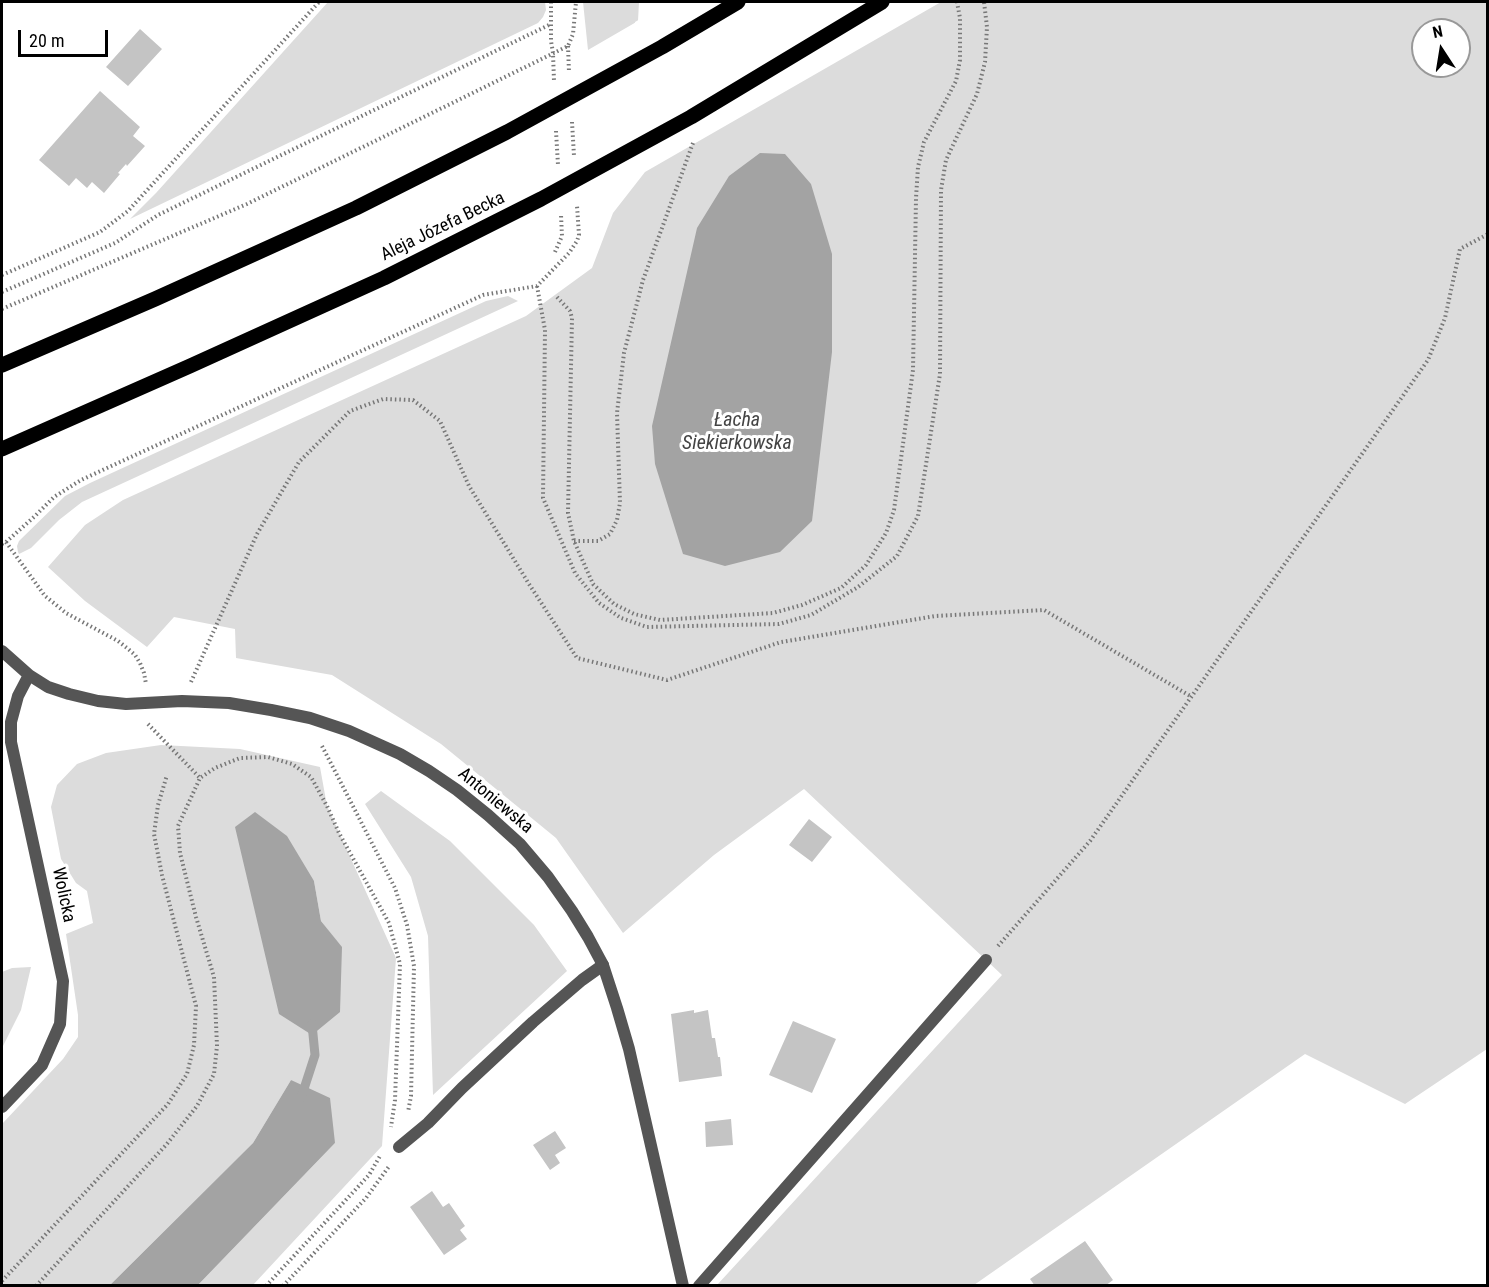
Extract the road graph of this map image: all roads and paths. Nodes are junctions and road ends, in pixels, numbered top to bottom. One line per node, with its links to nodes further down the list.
1 (319, 2): 22 (path)
2 (551, 2): 8 (path)
3 (576, 2): 9 (path)
4 (738, 2): 27 (main road)
5 (882, 2): 28 (main road, Aleja Józefa Becka)
6 (957, 2): 29 (path)
7 (984, 2): 23 (path)
8 (551, 24): 10 (path); 24 (path)
9 (568, 46): 10 (path); 12 (path)
10 (553, 53): 11 (path); 26 (path)
11 (554, 81)
12 (570, 81)
13 (572, 117): 16 (path)
14 (556, 129): 17 (path)
15 (694, 141): 29 (path)
16 (574, 164)
17 (559, 176)
18 (577, 200): 23 (path)
19 (561, 212): 21 (path)
20 (1488, 234): 34 (path)
21 (555, 252)
22 (2, 275)
23 (537, 286): 30 (path)
24 (2, 292)
25 (557, 297): 29 (path)
26 (2, 309)
27 (2, 365)
28 (2, 449)
29 (574, 541)
30 (4, 543): 33 (path)
31 (2, 651): 32 (street, Antoniewska)
32 (29, 675): 35 (street, Antoniewska); 42 (street, Wolicka)
33 (146, 686)
34 (1192, 697): 35 (path); 40 (path)
35 (182, 702): 41 (street, Antoniewska)
36 (146, 720): 39 (path)
37 (322, 746): 44 (path)
38 (167, 775): 46 (path)
39 (200, 778): 43 (path); 47 (path)
40 (986, 960): 51 (street)
41 (603, 965): 44 (street); 50 (street, Antoniewska)
42 (2, 1107)
43 (390, 1131)
44 (399, 1147): 49 (path)
45 (384, 1150): 48 (path)
46 (2, 1281)
47 (36, 1286)
48 (266, 1286)
49 (284, 1286)
50 (683, 1286)
51 (699, 1286)

